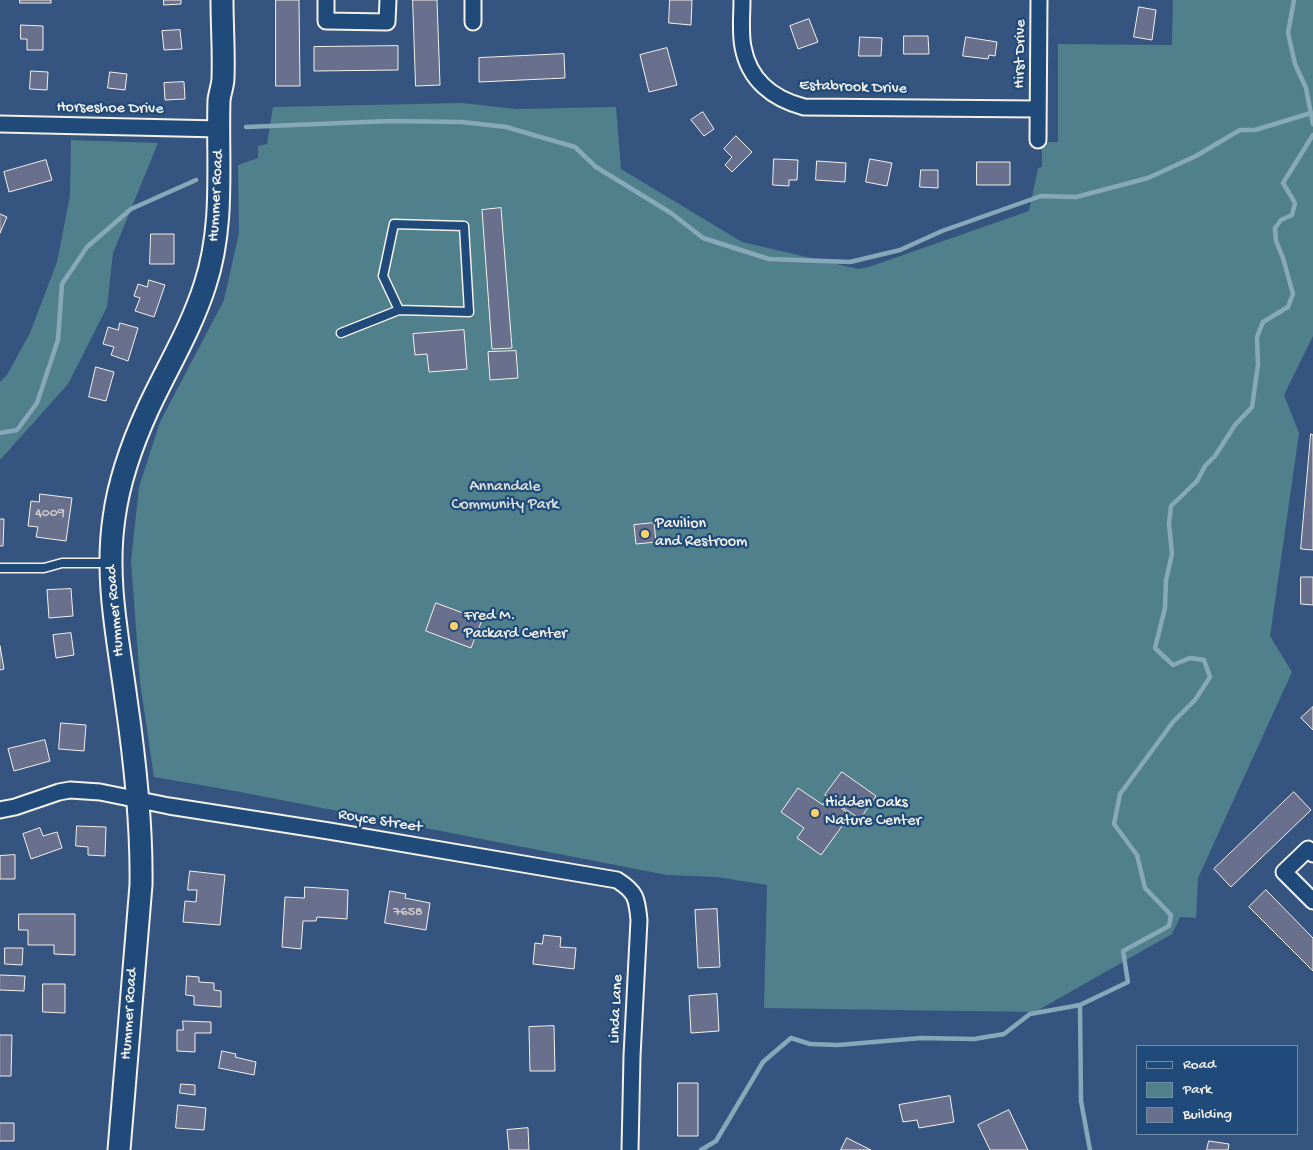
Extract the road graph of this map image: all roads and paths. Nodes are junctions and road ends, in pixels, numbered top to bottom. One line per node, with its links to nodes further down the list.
1 (222, 0): 10 (main road, Hummer Road)
2 (326, 0): 3 (street)
3 (388, 0)
4 (473, 0): 7 (street)
5 (742, 0): 8 (street, Estabrook Drive)
6 (1039, 0): 8 (street, Hirst Drive)
7 (473, 22)
8 (1038, 109): 11 (street, Hirst Drive)
9 (0, 124): 10 (street, Horseshoe Drive)
10 (220, 130): 14 (main road, Hummer Road)
11 (1038, 140)
12 (400, 310): 12 (lane); 13 (lane)
13 (341, 333)
14 (110, 563): 15 (lane); 16 (main road, Hummer Road)
15 (0, 568)
16 (138, 799): 17 (street, Royce Street); 19 (street, Royce Street); 21 (main road, Hummer Road)
17 (0, 810)
18 (1313, 854): 20 (street)
19 (617, 880): 22 (street, Linda Lane)
20 (1313, 901)
21 (119, 1150)
22 (630, 1150)

